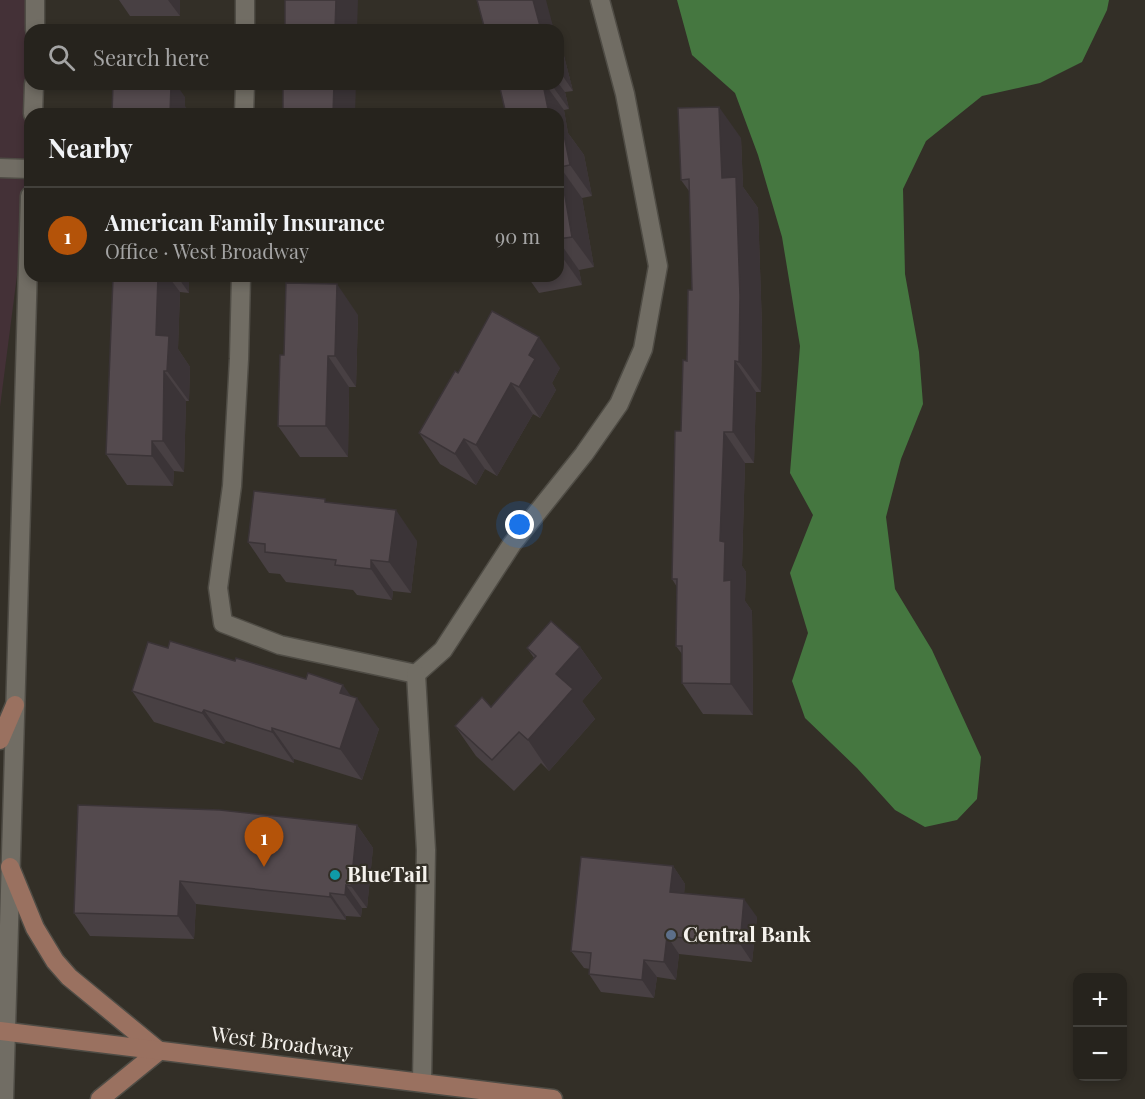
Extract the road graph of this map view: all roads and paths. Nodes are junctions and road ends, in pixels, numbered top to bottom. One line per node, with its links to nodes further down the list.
1 (35, 0): 4 (street)
2 (245, 0): 5 (street)
3 (600, 0): 14 (street)
4 (35, 24)
5 (245, 24)
6 (34, 90): 8 (street)
7 (245, 90): 9 (street)
8 (33, 108)
9 (244, 108)
10 (0, 168): 11 (street)
11 (24, 169)
12 (27, 282): 15 (street)
13 (241, 282): 14 (street)
14 (416, 674): 20 (street)
15 (15, 705): 16 (main road); 17 (street)
16 (0, 740)
17 (10, 867): 18 (street); 19 (main road)
18 (2, 1033): 19 (main road, West Broadway); 21 (street)
19 (159, 1051): 20 (main road, West Broadway); 22 (main road)
20 (422, 1082): 23 (main road, West Broadway)
21 (4, 1099)
22 (100, 1099)
23 (554, 1099)

